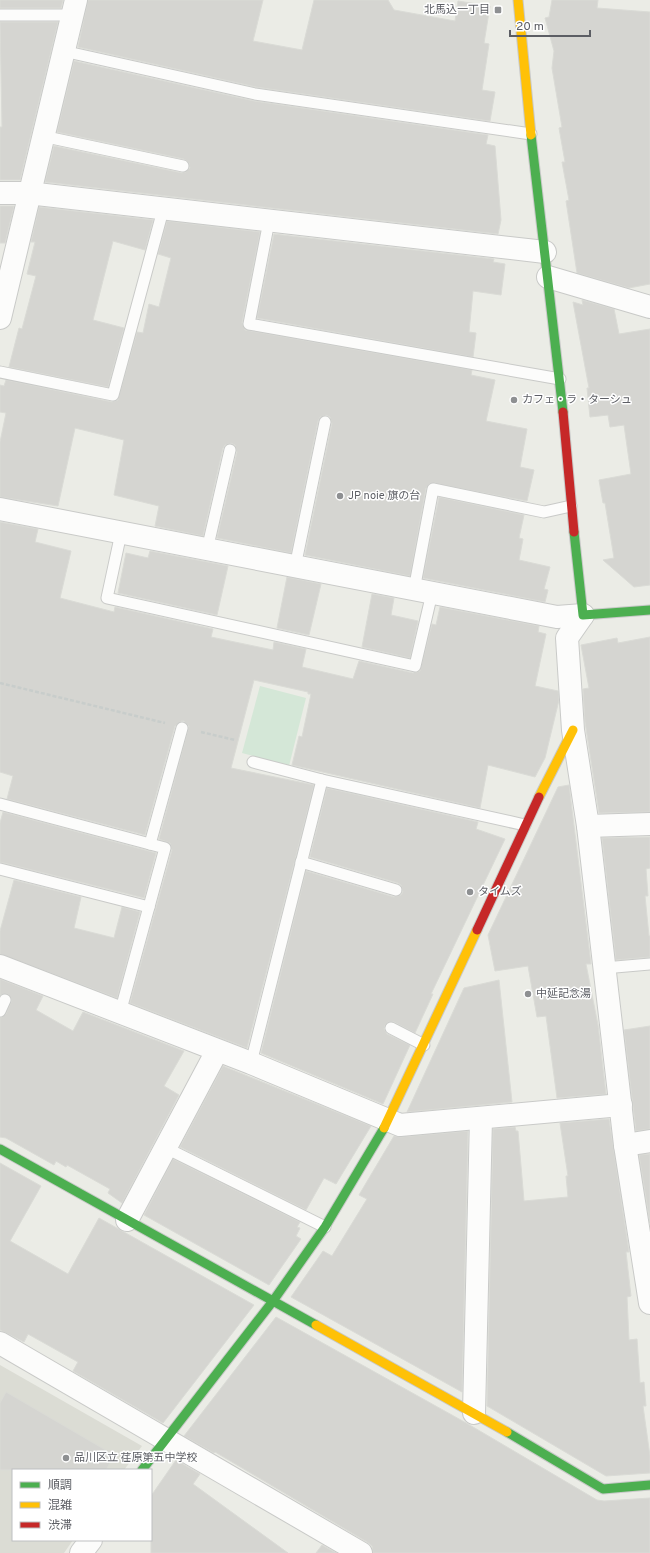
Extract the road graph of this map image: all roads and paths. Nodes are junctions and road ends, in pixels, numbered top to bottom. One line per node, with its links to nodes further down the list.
1 (518, 0): 5 (street)
2 (74, 8): 3 (lane); 4 (street)
3 (0, 15)
4 (63, 51): 5 (lane); 6 (street)
5 (531, 134): 12 (street)
6 (42, 136): 7 (lane); 9 (street)
7 (183, 166)
8 (0, 193): 9 (street)
9 (28, 193): 10 (street); 15 (street)
10 (164, 210): 11 (street); 16 (lane)
11 (269, 221): 12 (street); 17 (lane)
12 (545, 252): 13 (street)
13 (548, 277): 14 (street); 17 (street)
14 (650, 307)
15 (0, 318)
16 (0, 372)
17 (560, 379): 20 (street)
18 (325, 422): 24 (lane)
19 (230, 450): 23 (lane)
20 (571, 506): 25 (lane); 27 (street)
21 (6, 510): 22 (street)
22 (121, 533): 23 (street); 25 (lane)
23 (207, 550): 24 (street)
24 (295, 567): 25 (street)
25 (423, 591): 27 (street)
26 (650, 610): 27 (street)
27 (583, 615): 30 (street)
28 (0, 683): 29 (path)
29 (182, 728): 31 (path); 38 (lane)
30 (573, 730): 36 (street); 37 (street)
31 (235, 740)
32 (253, 762): 33 (lane)
33 (322, 780): 36 (lane); 39 (lane)
34 (0, 804): 38 (lane)
35 (650, 824): 37 (street)
36 (525, 825): 50 (street)
37 (588, 826): 45 (street)
38 (150, 844): 42 (lane)
39 (301, 862): 41 (lane); 52 (lane)
40 (0, 869): 42 (lane)
41 (396, 890)
42 (149, 907): 48 (lane)
43 (650, 964): 45 (lane)
44 (0, 966): 48 (street)
45 (604, 968): 53 (street)
46 (5, 1000): 47 (lane)
47 (0, 1011)
48 (120, 1013): 51 (street)
49 (391, 1028): 50 (lane)
50 (424, 1045): 55 (street)
51 (217, 1051): 52 (street); 58 (street)
52 (251, 1063): 55 (street)
53 (621, 1105): 54 (street); 57 (street)
54 (481, 1118): 55 (street); 65 (street)
55 (389, 1120): 61 (street)
56 (650, 1141): 57 (street)
57 (625, 1145): 63 (street)
58 (166, 1148): 60 (street); 61 (lane)
59 (0, 1149): 60 (street)
60 (127, 1220): 62 (street)
61 (325, 1227): 62 (street)
62 (273, 1301): 65 (street); 66 (street)
63 (650, 1303)
64 (0, 1343): 66 (street)
65 (474, 1413): 68 (street)
66 (165, 1438): 67 (street); 71 (street)
67 (143, 1469)
68 (650, 1485)
69 (90, 1541): 70 (street)
70 (82, 1553)
71 (361, 1553)

